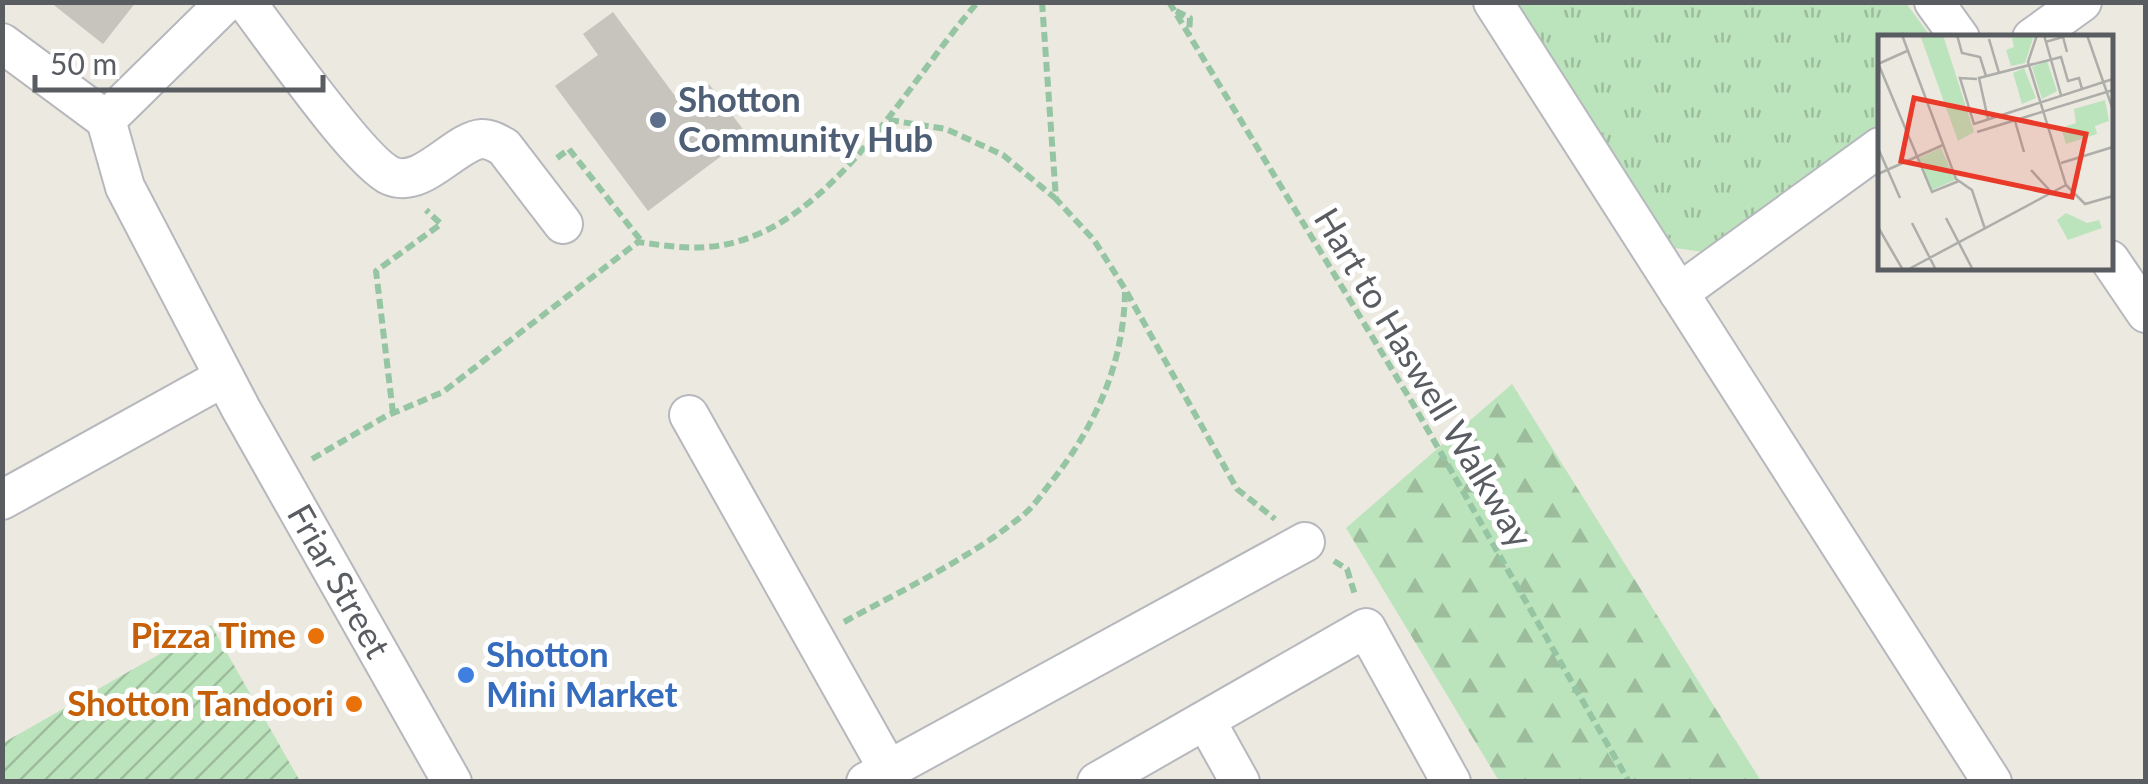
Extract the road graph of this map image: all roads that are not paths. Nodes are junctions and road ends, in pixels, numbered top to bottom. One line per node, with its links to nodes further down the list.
1 (226, 2): 9 (street)
2 (246, 2): 11 (street)
3 (1492, 2): 13 (street)
4 (1934, 2): 6 (street)
5 (2082, 2): 7 (street)
6 (1958, 35)
7 (2036, 35)
8 (2, 43): 9 (street)
9 (106, 120): 15 (street, Friar Street)
10 (1878, 148): 13 (street)
11 (562, 224)
12 (2113, 264): 14 (street)
13 (1679, 293): 25 (street)
14 (2146, 313)
15 (224, 377): 17 (street); 21 (street, Friar Street)
16 (689, 415): 20 (street)
17 (2, 500)
18 (1305, 542): 20 (street)
19 (1206, 721): 22 (street); 23 (street); 24 (street)
20 (877, 776)
21 (452, 782)
22 (1098, 782)
23 (1240, 782)
24 (1451, 782)
25 (1992, 782)

